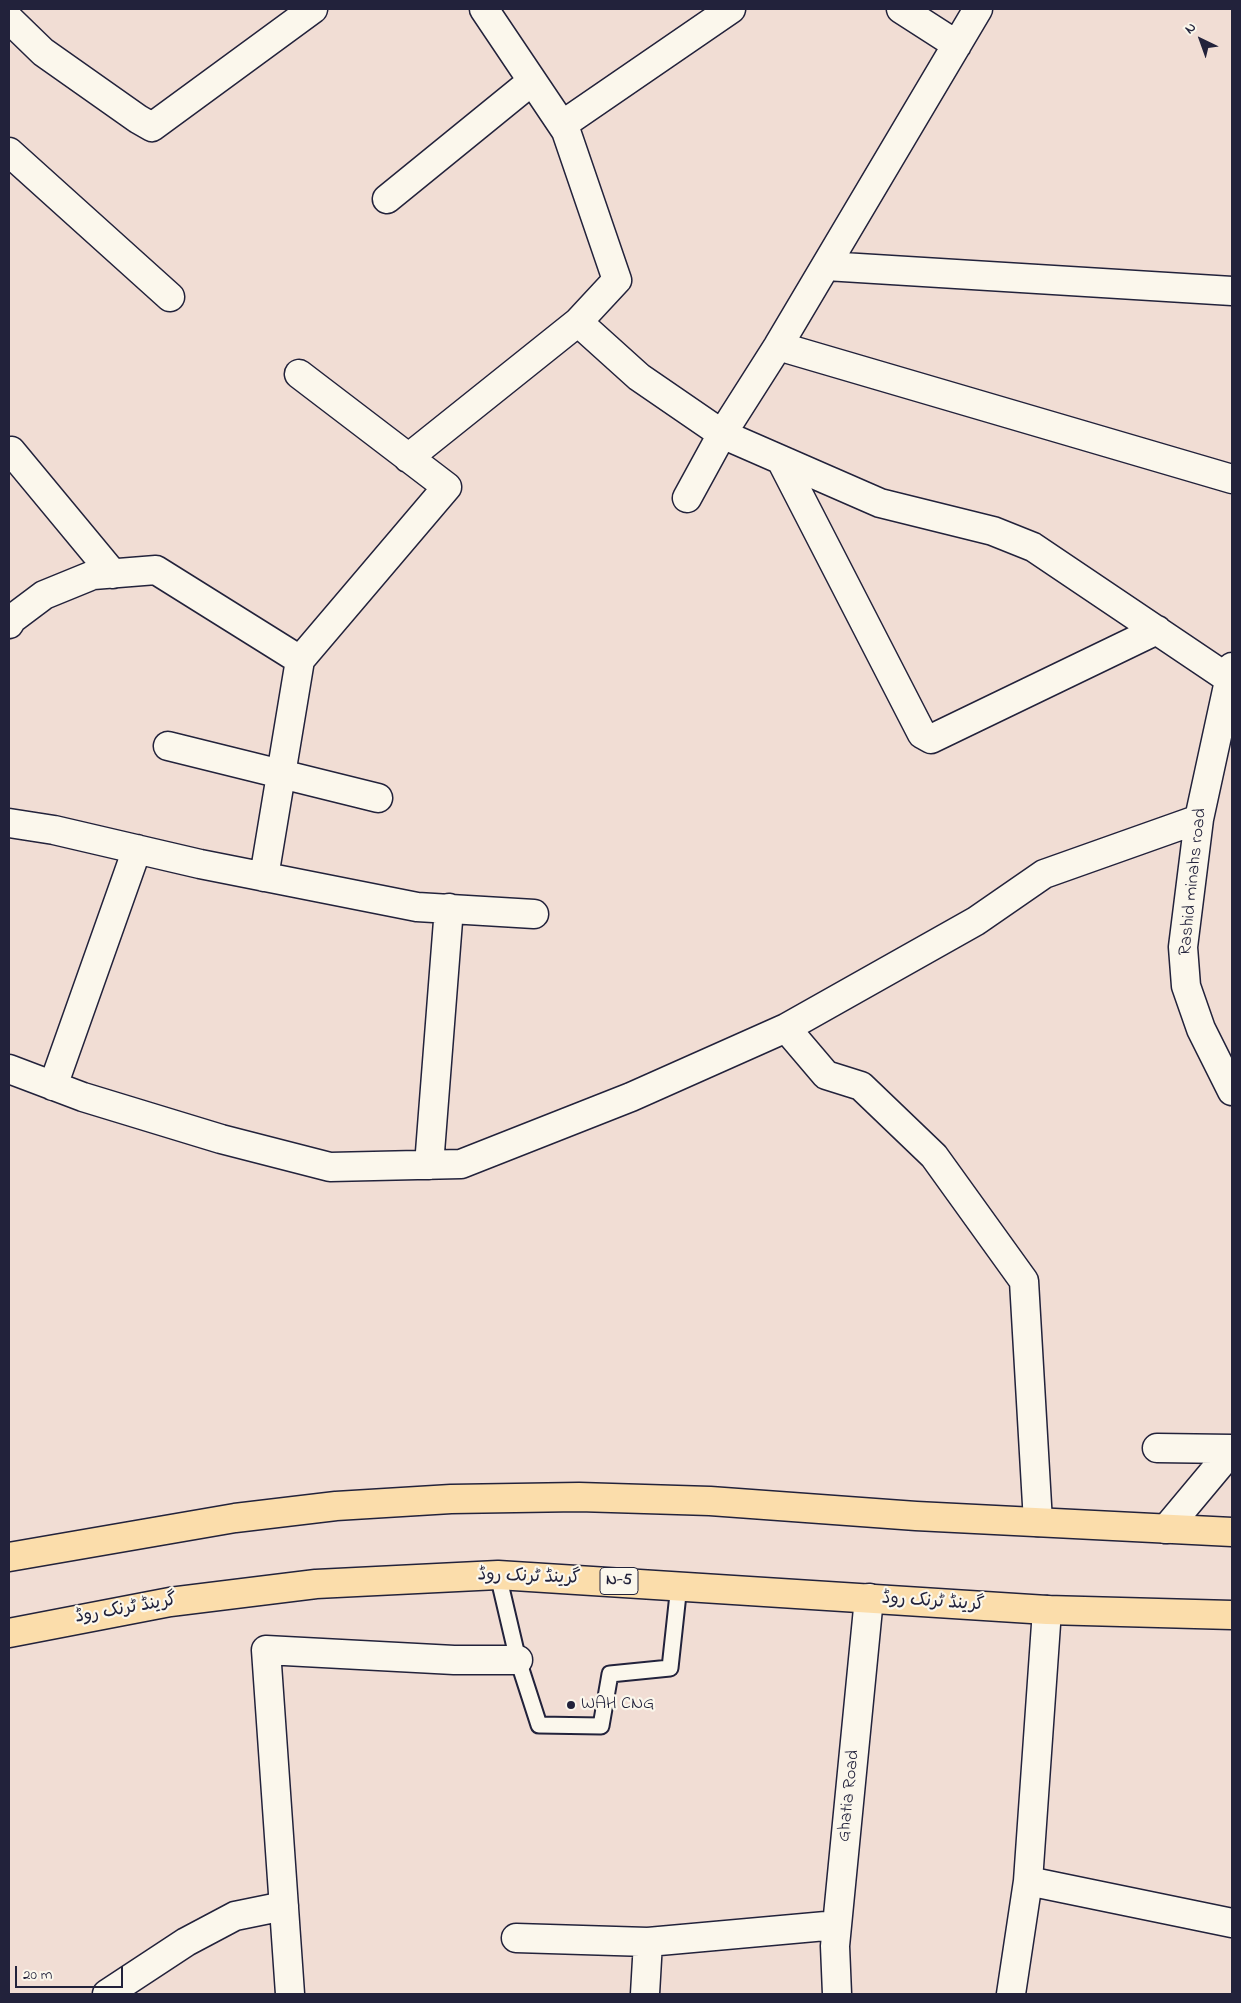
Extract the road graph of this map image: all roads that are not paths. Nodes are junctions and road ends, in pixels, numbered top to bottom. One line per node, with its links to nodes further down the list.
1 (313, 9): 6 (street)
2 (484, 9): 8 (street)
3 (731, 9): 9 (street)
4 (901, 9): 7 (street)
5 (978, 9): 7 (street)
6 (9, 19)
7 (957, 45): 12 (street)
8 (532, 81): 9 (street); 11 (street)
9 (562, 125): 15 (street)
10 (9, 152): 14 (street)
11 (387, 199)
12 (826, 266): 13 (street); 16 (street)
13 (1232, 291)
14 (170, 297)
15 (578, 322): 18 (street); 20 (street)
16 (778, 346): 18 (street); 22 (street)
17 (299, 374): 20 (street)
18 (722, 434): 21 (street); 23 (street)
19 (12, 451): 24 (street)
20 (408, 458): 27 (street)
21 (781, 460): 26 (street); 26 (street)
22 (1232, 479)
23 (687, 498)
24 (113, 574): 25 (street); 27 (street)
25 (9, 624)
26 (1156, 630): 28 (street)
27 (300, 660): 30 (street)
28 (1230, 673): 32 (street, Rashid minahs road)
29 (168, 746): 30 (street)
30 (281, 773): 31 (street); 35 (street)
31 (378, 798)
32 (1199, 818): 38 (street); 41 (street, Rashid minahs road)
33 (9, 823): 34 (street)
34 (137, 850): 35 (street); 40 (street)
35 (264, 876): 36 (street)
36 (448, 908): 37 (street); 42 (street)
37 (534, 914)
38 (786, 1028): 42 (street); 45 (street)
39 (9, 1068): 40 (street)
40 (53, 1086): 42 (street)
41 (1232, 1091)
42 (429, 1165)
43 (1157, 1448): 44 (street)
44 (1232, 1449): 46 (street)
45 (1038, 1522): 46 (highway); 48 (highway)
46 (1166, 1528): 47 (highway)
47 (1232, 1532)
48 (9, 1557)
49 (498, 1575): 50 (highway, گرینڈ ٹرنک روڈ / N-5); 54 (highway, گرینڈ ٹرنک روڈ / N-5); 55 (lane)
50 (679, 1585): 51 (highway, گرینڈ ٹرنک روڈ / N-5); 55 (lane)
51 (869, 1598): 52 (highway, گرینڈ ٹرنک روڈ / N-5); 59 (street, Ghatia Road)
52 (1048, 1610): 53 (highway, گرینڈ ٹرنک روڈ / N-5); 56 (street)
53 (1232, 1615)
54 (9, 1633)
55 (518, 1660): 57 (street)
56 (1028, 1881): 58 (street); 66 (street)
57 (284, 1906): 62 (street); 63 (street)
58 (1232, 1923)
59 (837, 1925): 61 (street); 65 (street, Ghatia Road)
60 (516, 1938): 61 (street)
61 (648, 1942): 64 (street)
62 (106, 1994)
63 (290, 1994)
64 (645, 1994)
65 (837, 1994)
66 (1011, 1994)

